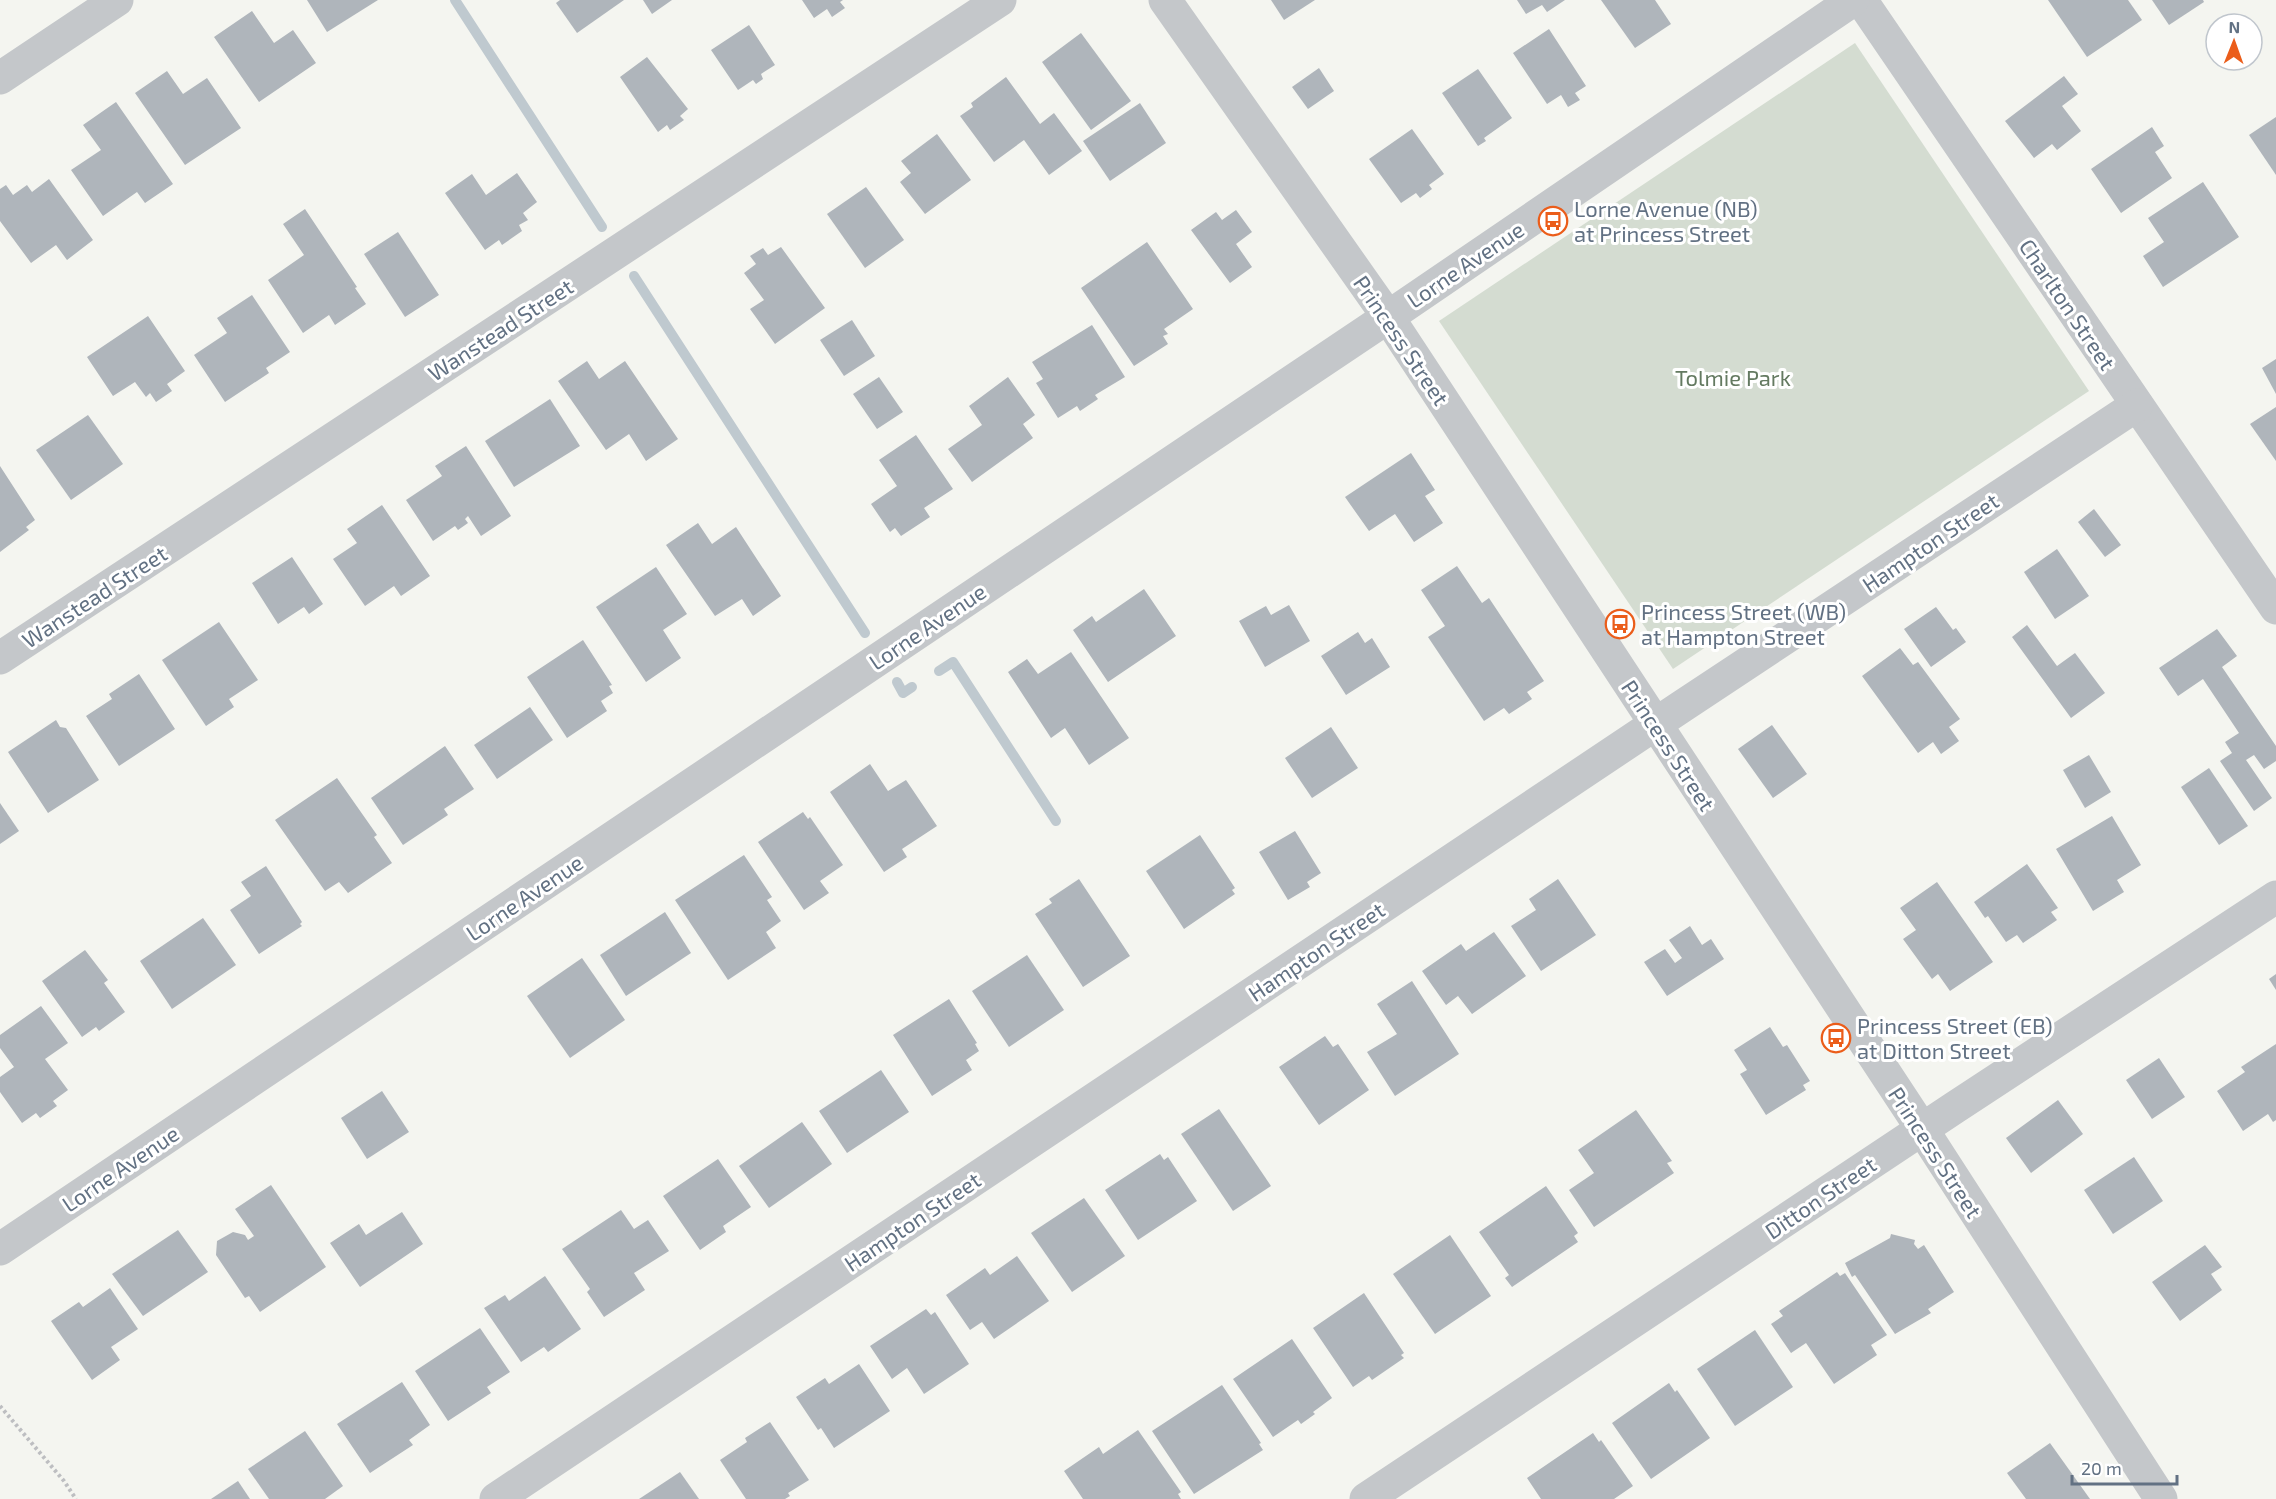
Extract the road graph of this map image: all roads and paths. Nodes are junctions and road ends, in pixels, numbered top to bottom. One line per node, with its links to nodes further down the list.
1 (117, 0): 6 (street)
2 (1000, 0): 10 (street, Wanstead Street)
3 (1165, 0): 7 (street, Princess Street)
4 (1852, 0): 7 (street, Lorne Avenue)
5 (1861, 0): 8 (street, Charlton Street)
6 (0, 78)
7 (1388, 317): 11 (street, Princess Street); 14 (street, Lorne Avenue)
8 (2137, 405): 9 (street, Charlton Street); 11 (street, Hampton Street)
9 (2276, 608)
10 (0, 658)
11 (1656, 724): 13 (street, Princess Street); 17 (street, Hampton Street)
12 (2276, 897): 13 (street, Ditton Street)
13 (1922, 1129): 18 (street, Ditton Street); 19 (street, Princess Street)
14 (0, 1249)
15 (0, 1406): 16 (path)
16 (76, 1499)
17 (496, 1499)
18 (1366, 1499)
19 (2161, 1499)

